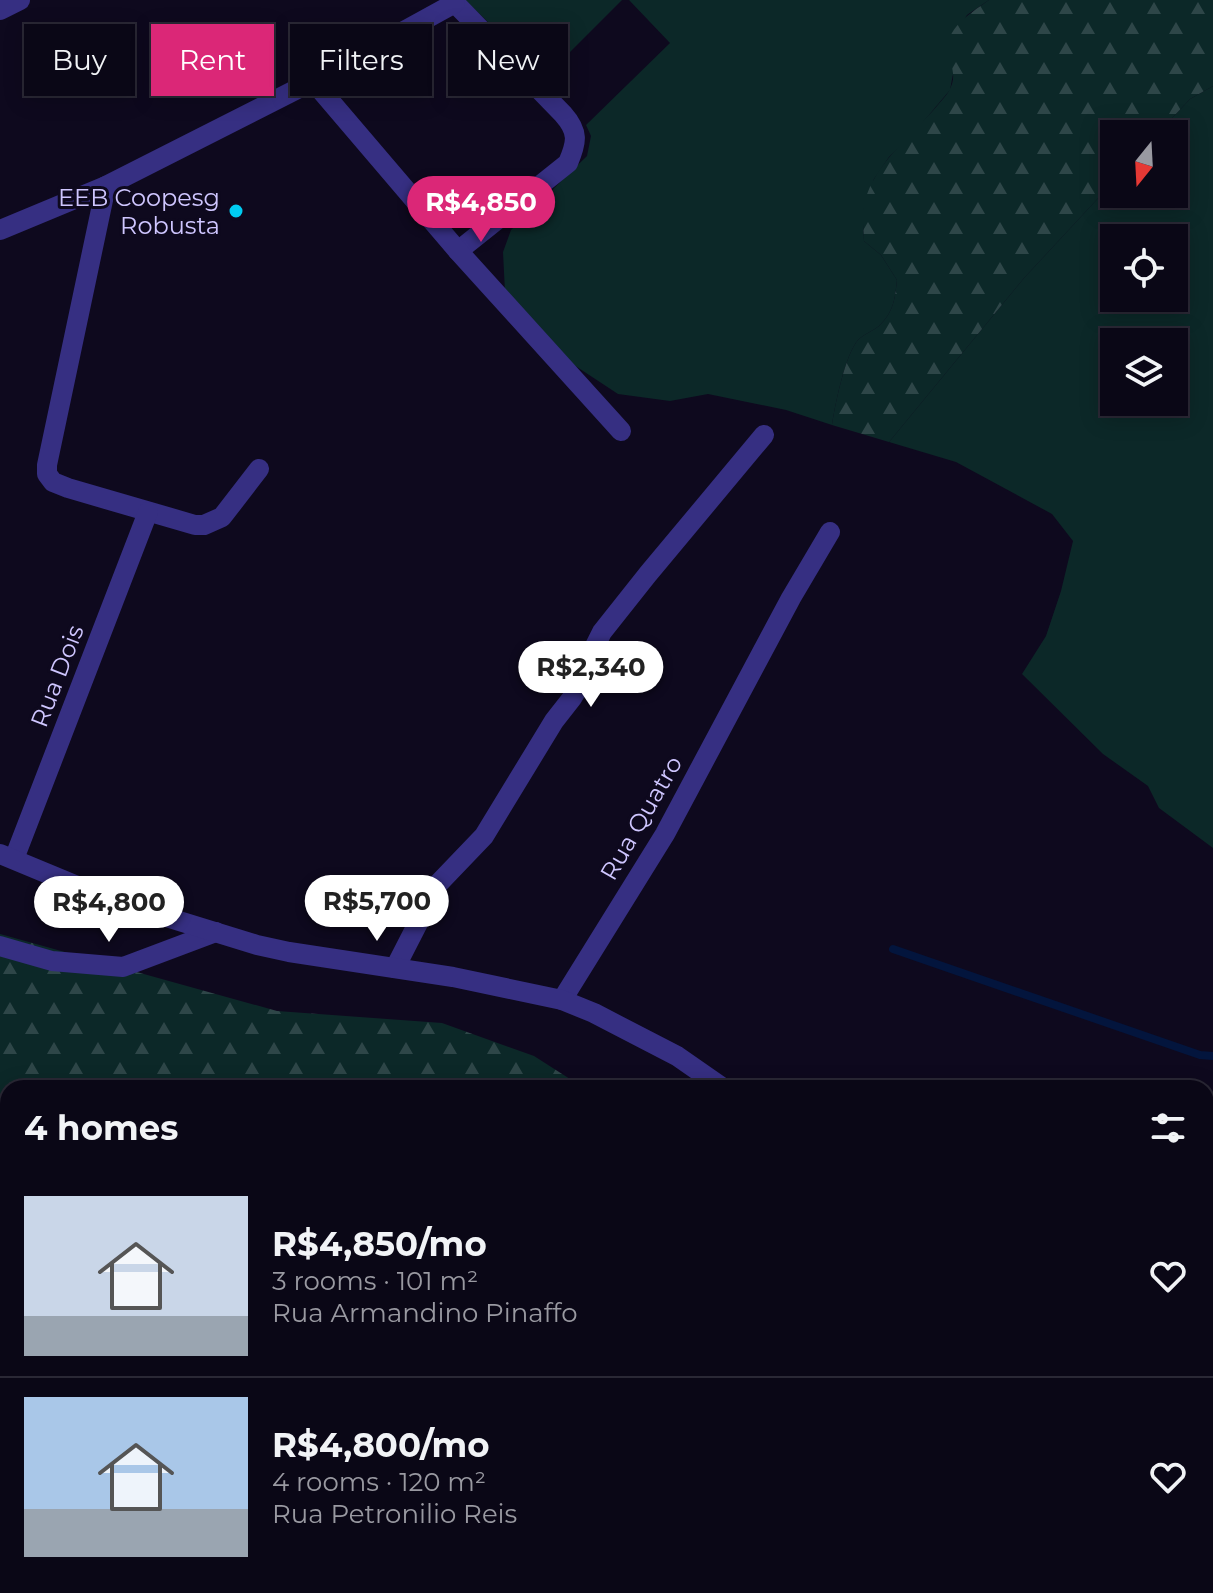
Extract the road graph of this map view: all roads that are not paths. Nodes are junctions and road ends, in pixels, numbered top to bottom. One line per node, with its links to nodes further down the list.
1 (20, 0): 3 (street)
2 (453, 1): 4 (street); 9 (street)
3 (0, 10)
4 (413, 24)
5 (290, 93): 7 (street)
6 (326, 96): 9 (street)
7 (106, 186): 8 (street); 13 (street)
8 (0, 230)
9 (458, 251): 10 (street)
10 (621, 431)
11 (764, 435): 18 (street)
12 (259, 469): 13 (street)
13 (148, 512): 15 (street, Rua Dois)
14 (830, 532): 19 (street, Rua Quatro)
15 (7, 857): 16 (street)
16 (216, 932): 17 (street); 18 (street)
17 (0, 946)
18 (395, 968): 19 (street)
19 (562, 1000): 20 (street)
20 (712, 1080)

